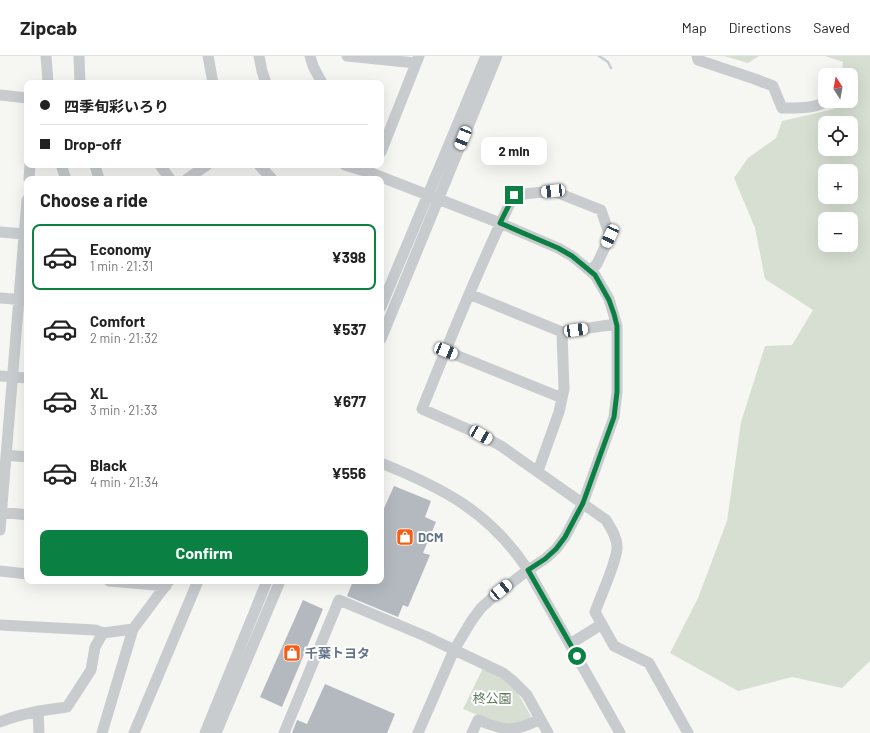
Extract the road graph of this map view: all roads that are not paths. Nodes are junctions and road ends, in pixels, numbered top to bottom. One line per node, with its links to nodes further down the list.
1 (46, 56): 11 (street)
2 (79, 56): 12 (street)
3 (208, 56): 13 (street)
4 (259, 56): 14 (street)
5 (310, 56): 15 (street)
6 (347, 56): 10 (street)
7 (486, 56): 27 (street)
8 (497, 56): 28 (street)
9 (696, 56): 18 (street)
10 (418, 60): 19 (street)
11 (48, 80)
12 (80, 80)
13 (212, 80)
14 (265, 80)
15 (320, 80)
16 (0, 95): 17 (street)
17 (24, 98)
18 (818, 105)
19 (386, 127): 20 (street)
20 (384, 137)
21 (203, 168): 24 (street)
22 (357, 168): 23 (street)
23 (372, 172): 25 (street)
24 (191, 176)
25 (382, 176)
26 (384, 177): 27 (street)
27 (427, 195): 28 (street); 36 (street)
28 (439, 200): 29 (street); 38 (street)
29 (500, 223): 32 (street); 32 (street); 33 (street)
30 (0, 232): 31 (street)
31 (24, 234): 35 (street)
32 (590, 271): 37 (street)
33 (469, 294): 39 (street); 40 (street)
34 (0, 298): 35 (street)
35 (23, 300): 42 (street)
36 (384, 300)
37 (616, 324): 39 (street); 49 (street)
38 (384, 332)
39 (562, 332): 44 (street)
40 (446, 351): 44 (street); 48 (street)
41 (0, 376): 42 (street)
42 (14, 377): 43 (street); 45 (street)
43 (24, 378)
44 (562, 398): 48 (street)
45 (6, 455): 46 (street); 50 (street)
46 (24, 456)
47 (384, 465): 53 (street)
48 (538, 471): 49 (street)
49 (583, 503): 53 (street); 60 (street)
50 (2, 512): 51 (street); 52 (street)
51 (24, 515)
52 (0, 530)
53 (528, 570): 64 (street); 65 (street)
54 (0, 571): 55 (street)
55 (24, 574)
56 (168, 584): 62 (street)
57 (197, 584): 71 (street)
58 (267, 584): 72 (street)
59 (279, 584): 73 (street)
60 (602, 624): 64 (street); 79 (street)
61 (0, 625): 63 (street)
62 (133, 629): 63 (street); 70 (street)
63 (103, 633): 66 (street)
64 (570, 644): 78 (street)
65 (454, 650): 67 (street); 74 (street); 75 (street)
66 (38, 711): 68 (street); 69 (street)
67 (540, 719): 76 (street); 77 (street)
68 (0, 722)
69 (39, 733)
70 (102, 733)
71 (134, 733)
72 (205, 733)
73 (216, 733)
74 (284, 733)
75 (418, 733)
76 (472, 733)
77 (548, 733)
78 (619, 733)
79 (688, 733)

